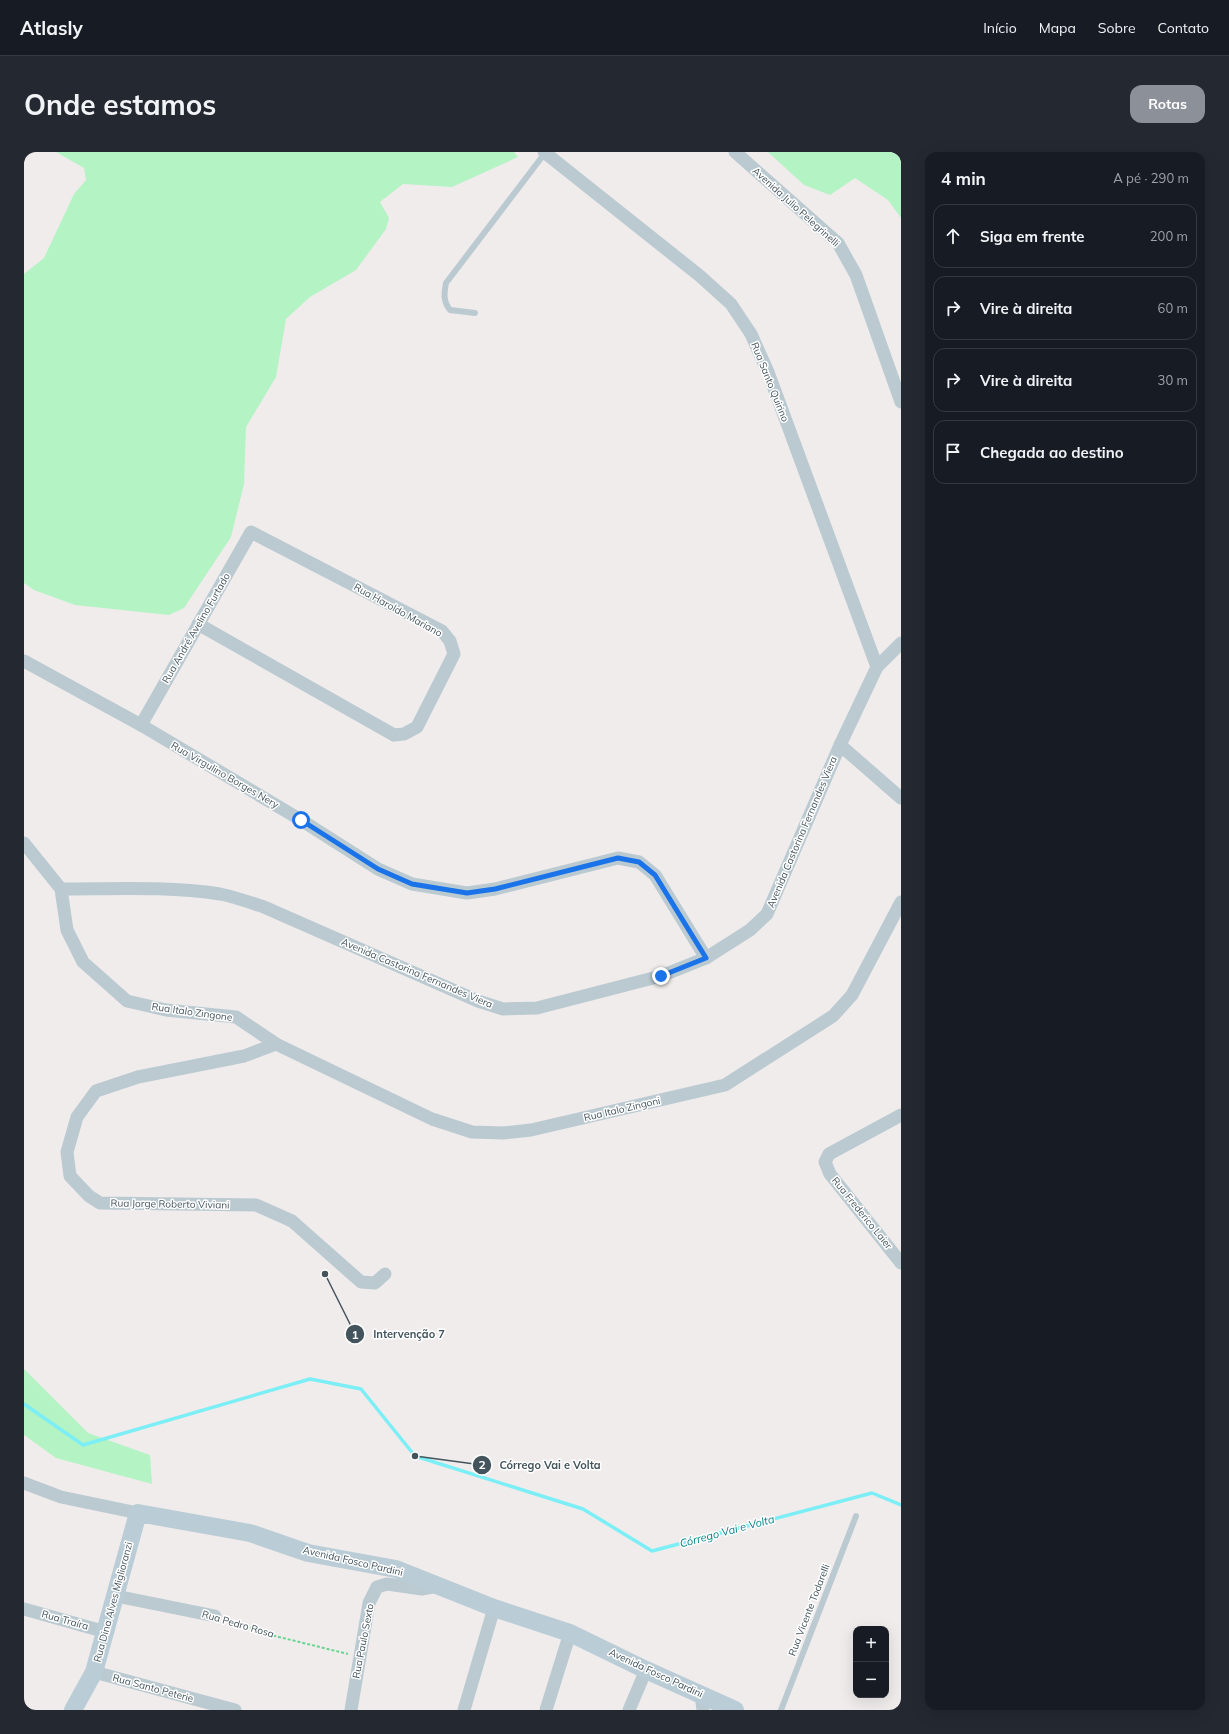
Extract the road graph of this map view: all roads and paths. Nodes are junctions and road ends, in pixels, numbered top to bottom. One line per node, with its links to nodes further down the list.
1 (545, 152): 3 (lane); 9 (street, Rua Santo Quirino)
2 (735, 152): 4 (street, Avenida Julio Pelegrinelli)
3 (475, 313)
4 (901, 402)
5 (251, 532): 6 (street, Rua André Avelino Furtado); 6 (street, Rua Haroldo Mariano)
6 (198, 624): 10 (street, Rua André Avelino Furtado)
7 (901, 643): 9 (street)
8 (24, 661): 10 (street, Rua Virgulino Borges Nery)
9 (877, 668): 11 (street)
10 (141, 725): 16 (street, Rua Virgulino Borges Nery)
11 (840, 745): 12 (street); 16 (street, Avenida Castorina Fernandes Viera)
12 (901, 798)
13 (24, 843): 14 (street)
14 (61, 888): 16 (street, Avenida Castorina Fernandes Viera); 17 (street, Rua Italo Zingone)
15 (901, 902): 17 (street, Rua Italo Zingoni)
16 (706, 958)
17 (276, 1044): 20 (street, Rua Jorge Roberto Viviani)
18 (901, 1115): 19 (street, Rua Frederico Laier)
19 (901, 1263)
20 (385, 1274)
21 (24, 1483): 22 (street, Avenida Fosco Pardini)
22 (138, 1513): 24 (street, Avenida Fosco Pardini); 25 (street, Rua Dina Alves Miglioranzi)
23 (856, 1516): 42 (lane, Rua Vicente Todarelli)
24 (438, 1586): 26 (street, Avenida Fosco Pardini); 31 (street, Rua Paulo Sexto)
25 (116, 1596): 28 (street, Rua Pedro Rosa); 29 (street, Rua Dina Alves Miglioranzi)
26 (494, 1608): 30 (street, Avenida Fosco Pardini); 38 (street)
27 (24, 1609): 29 (street, Rua Traíra)
28 (215, 1616): 31 (path, Rua Pedro Rosa)
29 (106, 1632): 33 (street, Rua Dina Alves Miglioranzi)
30 (570, 1633): 32 (street, Avenida Fosco Pardini); 39 (street)
31 (359, 1657): 37 (street, Rua Paulo Sexto)
32 (646, 1670): 34 (street, Avenida Fosco Pardini); 40 (street)
33 (94, 1672): 35 (street, Rua Dina Alves Miglioranzi); 36 (street, Rua Santo Peterie)
34 (702, 1702): 41 (street, Avenida Fosco Pardini)
35 (73, 1710)
36 (235, 1710)
37 (351, 1710)
38 (464, 1710)
39 (546, 1710)
40 (629, 1710)
41 (735, 1710)
42 (781, 1710)

